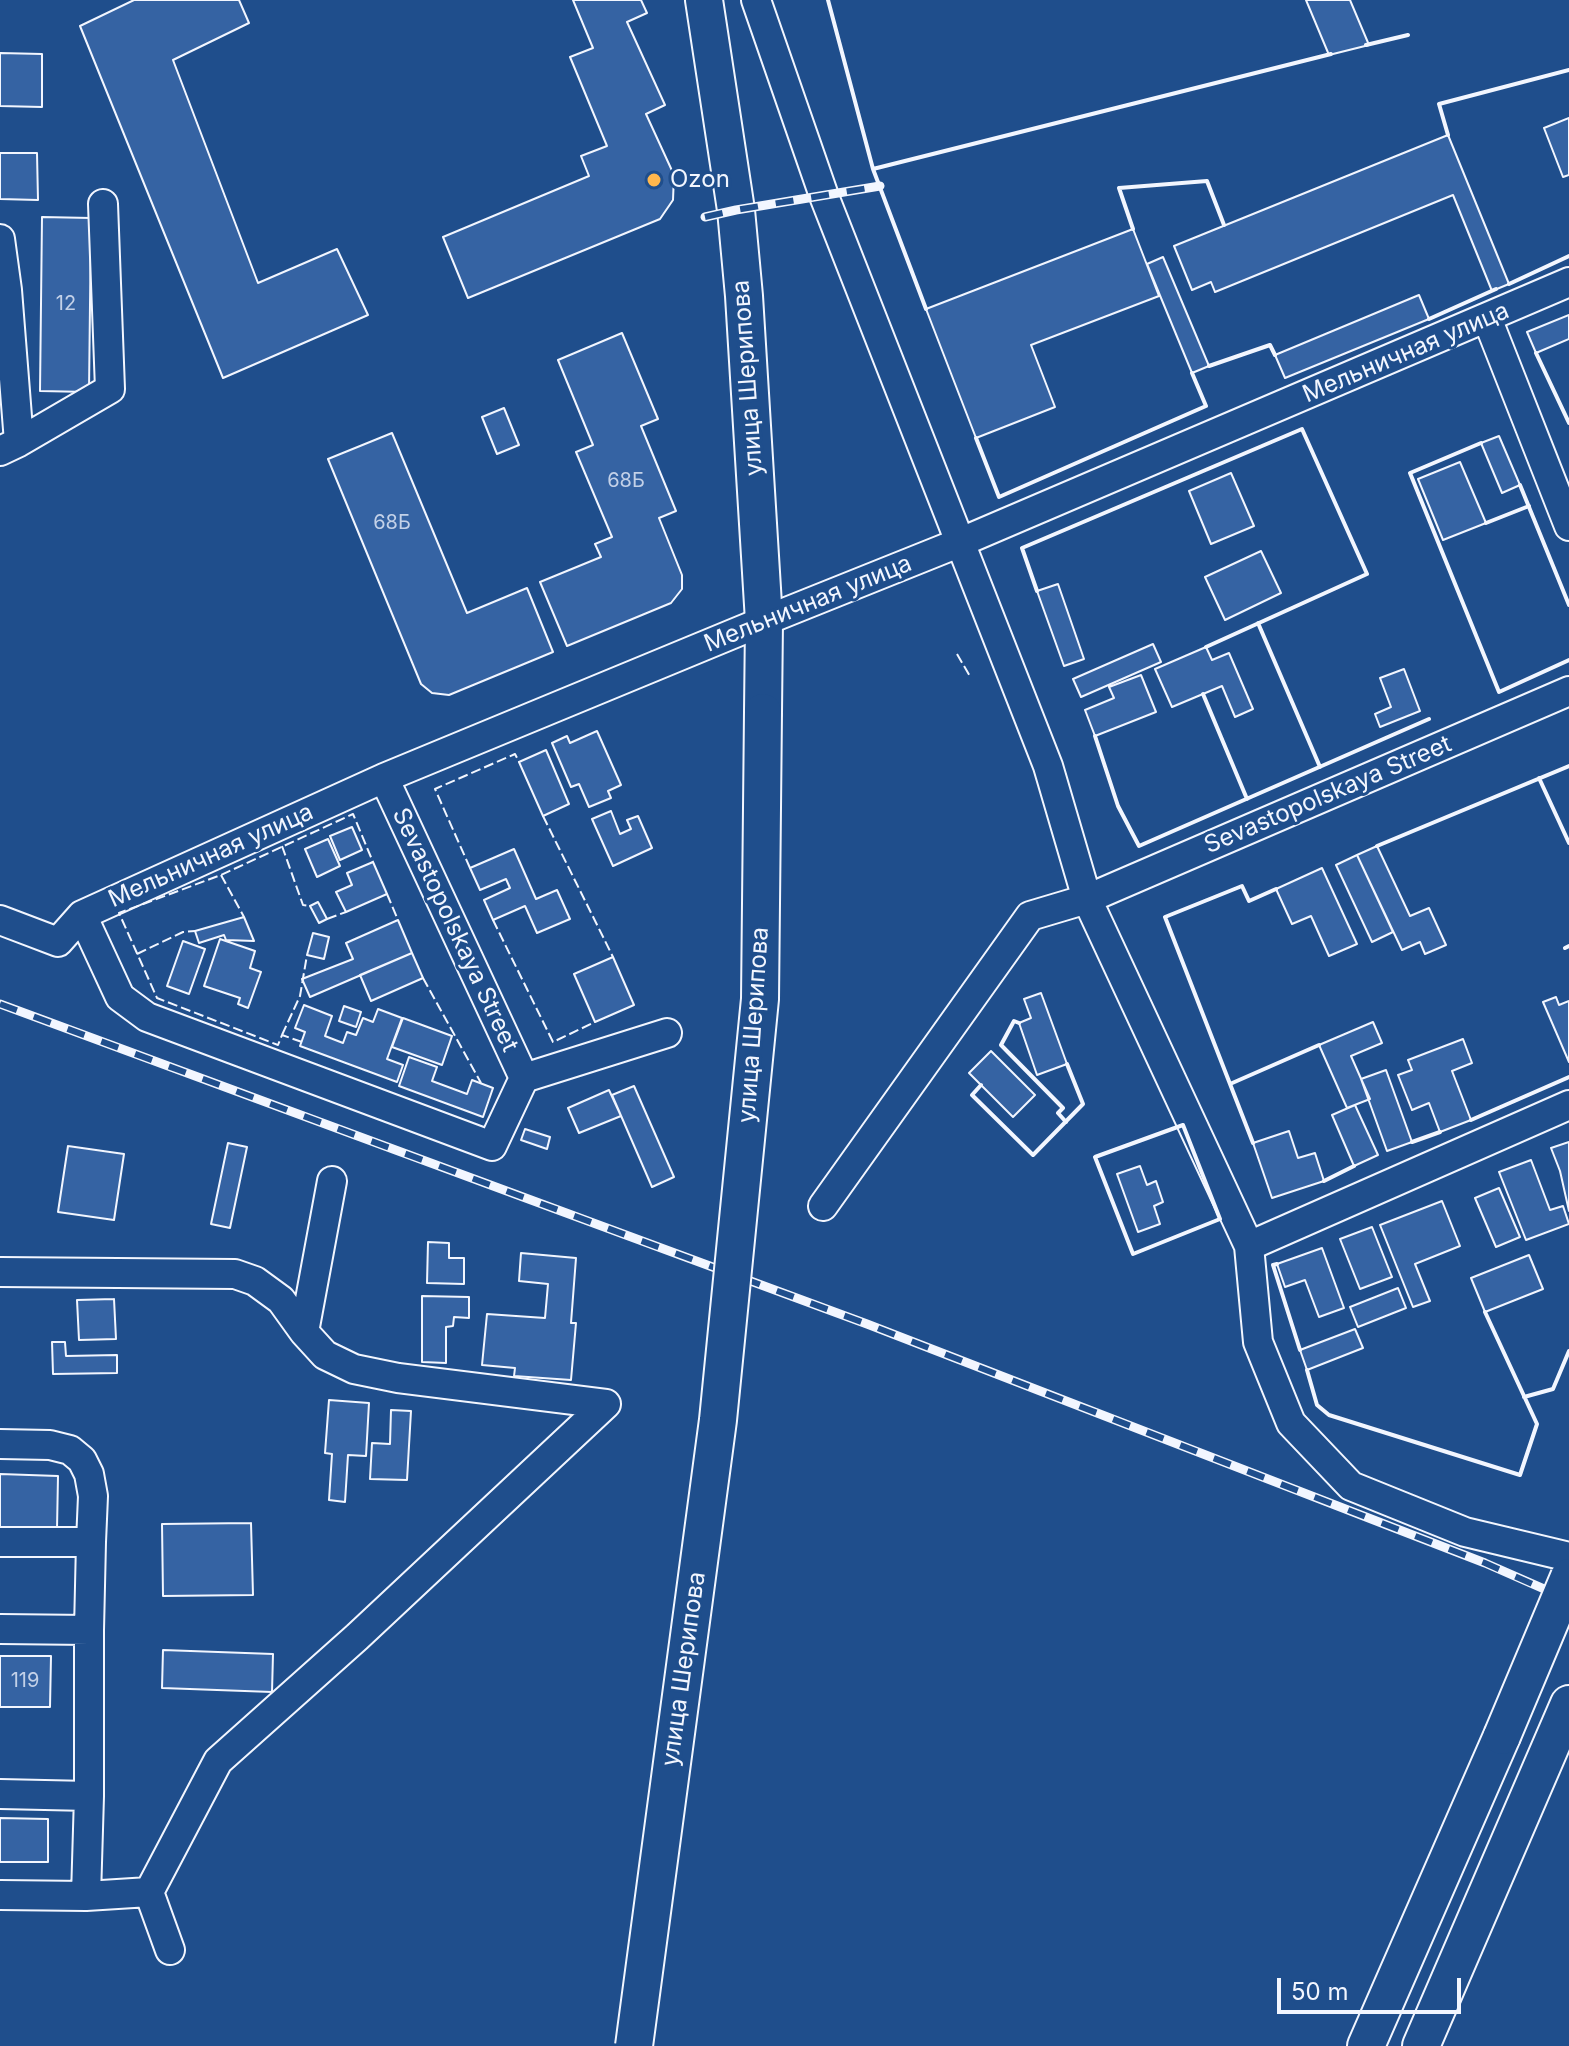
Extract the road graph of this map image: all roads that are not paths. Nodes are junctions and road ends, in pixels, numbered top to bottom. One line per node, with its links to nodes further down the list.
1 (704, 0): 10 (main road, улица Шерипова)
2 (756, 0): 9 (street)
3 (103, 204): 7 (street)
4 (0, 239): 7 (street)
5 (1569, 282): 6 (street, Мельничная улица)
6 (1487, 318): 8 (street); 9 (street, Мельничная улица)
7 (9, 446)
8 (1569, 526)
9 (961, 542): 10 (street, Мельничная улица); 13 (street)
10 (764, 621): 12 (street, Мельничная улица); 38 (main road, улица Шерипова, bridge)
11 (1569, 691): 13 (street, Sevastopolskaya Street)
12 (384, 778): 14 (street, Мельничная улица); 17 (street, Sevastopolskaya Street)
13 (1087, 899): 20 (street); 21 (street)
14 (82, 915): 15 (street, Мельничная улица); 17 (street)
15 (0, 920)
16 (667, 1033): 17 (street, Sevastopolskaya Street)
17 (524, 1078)
18 (1569, 1105): 21 (street)
19 (332, 1181): 23 (street)
20 (823, 1206)
21 (1249, 1246): 27 (street)
22 (0, 1272): 23 (street)
23 (304, 1332): 34 (street)
24 (0, 1444): 26 (street)
25 (0, 1542): 26 (street)
26 (91, 1542): 30 (street)
27 (1569, 1557)
28 (1569, 1577): 39 (main road, bridge)
29 (0, 1629): 30 (street)
30 (89, 1630): 33 (street)
31 (1569, 1704): 40 (main road)
32 (0, 1794): 33 (street)
33 (89, 1796): 36 (street)
34 (149, 1892): 36 (street); 37 (street)
35 (0, 1895): 36 (street)
36 (86, 1896)
37 (170, 1950)
38 (634, 2046)
39 (1366, 2046)
40 (1421, 2046)

